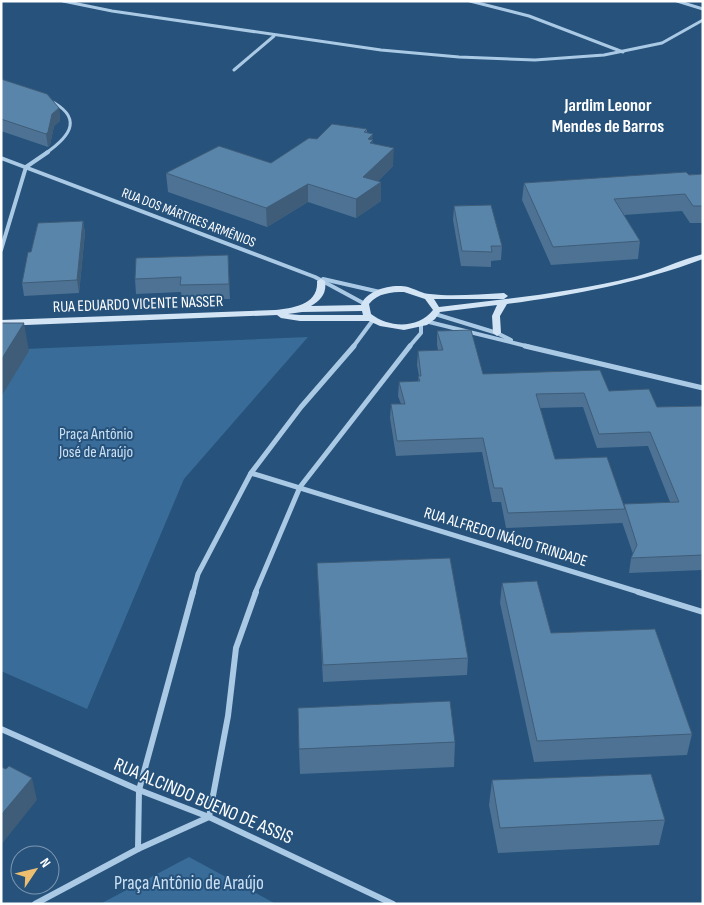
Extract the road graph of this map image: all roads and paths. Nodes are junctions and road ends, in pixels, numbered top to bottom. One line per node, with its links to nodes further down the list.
1 (63, 1): 6 (street)
2 (470, 1): 7 (street)
3 (677, 1): 4 (street)
4 (703, 9)
5 (703, 20): 7 (street)
6 (274, 36): 7 (street); 8 (street)
7 (626, 52)
8 (234, 70)
9 (48, 99): 11 (street)
10 (1, 158): 11 (street, RUA DOS MÁRTIRES ARMÊNIOS)
11 (26, 167): 12 (street); 14 (street, RUA DOS MÁRTIRES ARMÊNIOS)
12 (1, 250)
13 (703, 256): 16 (street)
14 (318, 279): 15 (street); 19 (street, RUA DOS MÁRTIRES ARMÊNIOS); 20 (street)
15 (380, 292): 17 (street); 19 (street)
16 (550, 296): 17 (street); 18 (street)
17 (428, 297): 21 (street)
18 (505, 301): 21 (street); 26 (street)
19 (365, 306): 20 (street, RUA EDUARDO VICENTE NASSER); 23 (street)
20 (287, 310): 22 (street, RUA EDUARDO VICENTE NASSER)
21 (436, 312): 24 (street); 26 (street)
22 (275, 313): 23 (street, RUA EDUARDO VICENTE NASSER); 25 (street, RUA EDUARDO VICENTE NASSER)
23 (371, 319): 24 (street, RUA EDUARDO VICENTE NASSER); 29 (street)
24 (423, 322): 27 (street); 30 (street)
25 (1, 323)
26 (497, 333): 27 (street)
27 (520, 345): 28 (street)
28 (703, 388)
29 (252, 473): 30 (street, RUA ALFREDO INÁCIO TRINDADE); 33 (street)
30 (300, 487): 31 (street, RUA ALFREDO INÁCIO TRINDADE); 34 (street)
31 (703, 612)
32 (1, 729): 33 (street, RUA ALCINDO BUENO DE ASSIS)
33 (139, 790): 34 (street, RUA ALCINDO BUENO DE ASSIS); 35 (street)
34 (209, 817): 35 (street); 37 (street, RUA ALCINDO BUENO DE ASSIS)
35 (138, 849): 36 (street)
36 (35, 904)
37 (393, 904)

